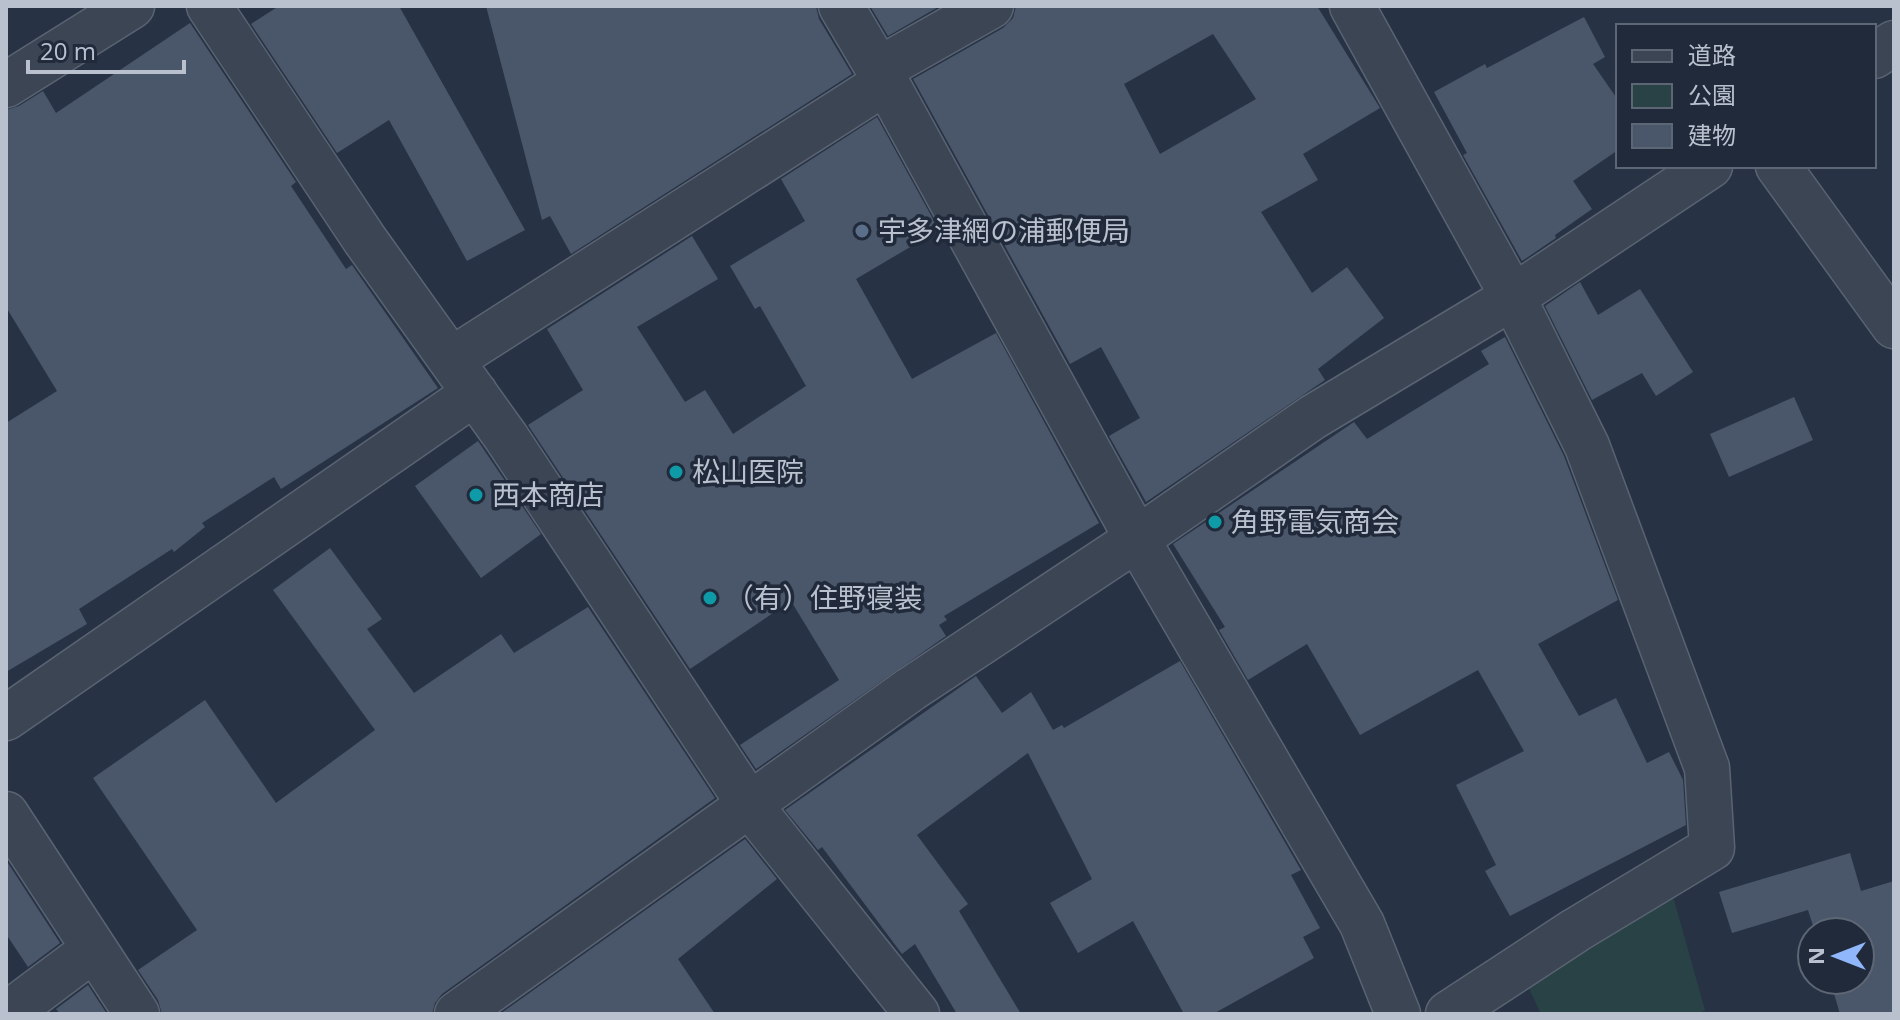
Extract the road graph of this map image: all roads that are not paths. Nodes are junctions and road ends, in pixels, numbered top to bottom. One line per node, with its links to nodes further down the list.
1 (132, 6): 9 (street)
2 (209, 6): 14 (street)
3 (841, 6): 8 (street)
4 (991, 6): 8 (street)
5 (1352, 6): 12 (street)
6 (1894, 43): 7 (street)
7 (1876, 55)
8 (882, 76): 14 (street); 15 (street)
9 (6, 85)
10 (1707, 168): 12 (street)
11 (1779, 168): 13 (street)
12 (1513, 297): 15 (street); 25 (street)
13 (1894, 326)
14 (463, 377): 16 (street); 17 (street)
15 (1137, 539): 17 (street); 24 (street)
16 (6, 718)
17 (749, 804): 22 (street); 23 (street)
18 (6, 814): 19 (street)
19 (94, 949): 20 (street); 21 (street)
20 (7, 1014)
21 (137, 1014)
22 (457, 1014)
23 (917, 1014)
24 (1398, 1014)
25 (1448, 1014)

